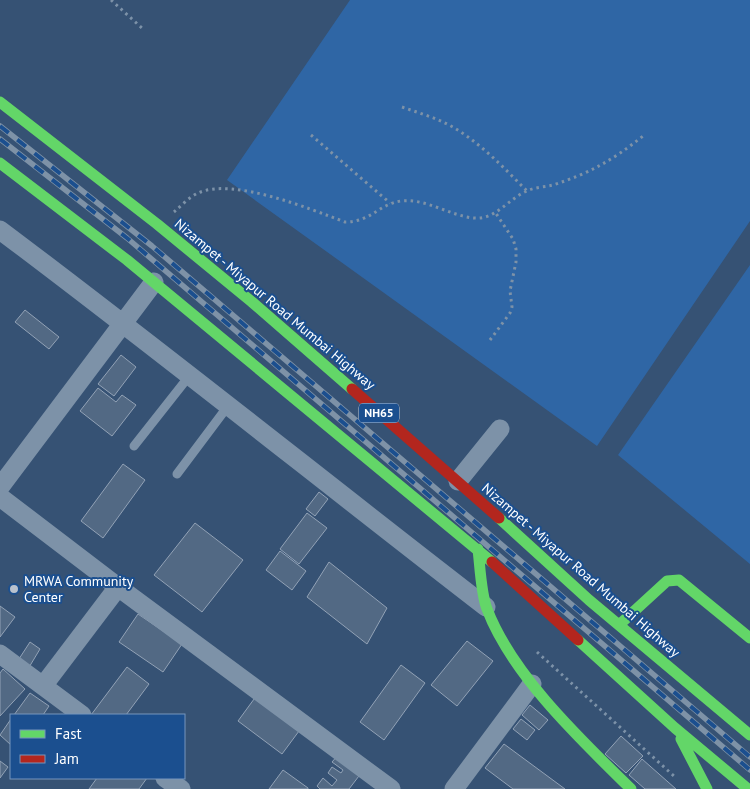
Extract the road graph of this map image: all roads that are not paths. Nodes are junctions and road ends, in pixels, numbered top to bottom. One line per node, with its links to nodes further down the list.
1 (0, 102): 11 (main road, Nizampet - Miyapur Road Mumbai Highway / NH65)
2 (0, 163): 4 (main road)
3 (0, 230): 5 (street)
4 (154, 282): 5 (street); 14 (main road)
5 (123, 322): 6 (street); 12 (street)
6 (190, 375): 7 (street); 9 (lane)
7 (228, 406): 10 (lane); 16 (street)
8 (500, 429): 11 (street)
9 (134, 446)
10 (177, 474)
11 (458, 481): 17 (main road, Nizampet - Miyapur Road Mumbai Highway / NH65)
12 (0, 488)
13 (0, 497): 15 (street)
14 (478, 549): 16 (main road); 23 (main road)
15 (118, 587): 21 (street); 27 (street)
16 (486, 607): 20 (main road)
17 (619, 625): 18 (main road); 24 (main road, Nizampet - Miyapur Road Mumbai Highway / NH65)
18 (750, 638)
19 (0, 654): 21 (street)
20 (532, 684): 28 (street); 29 (main road)
21 (43, 686): 22 (street)
22 (81, 714)
23 (675, 728): 30 (main road); 31 (main road)
24 (750, 735)
25 (167, 779): 26 (street)
26 (180, 789)
27 (391, 789)
28 (454, 789)
29 (631, 789)
30 (707, 789)
31 (748, 789)

